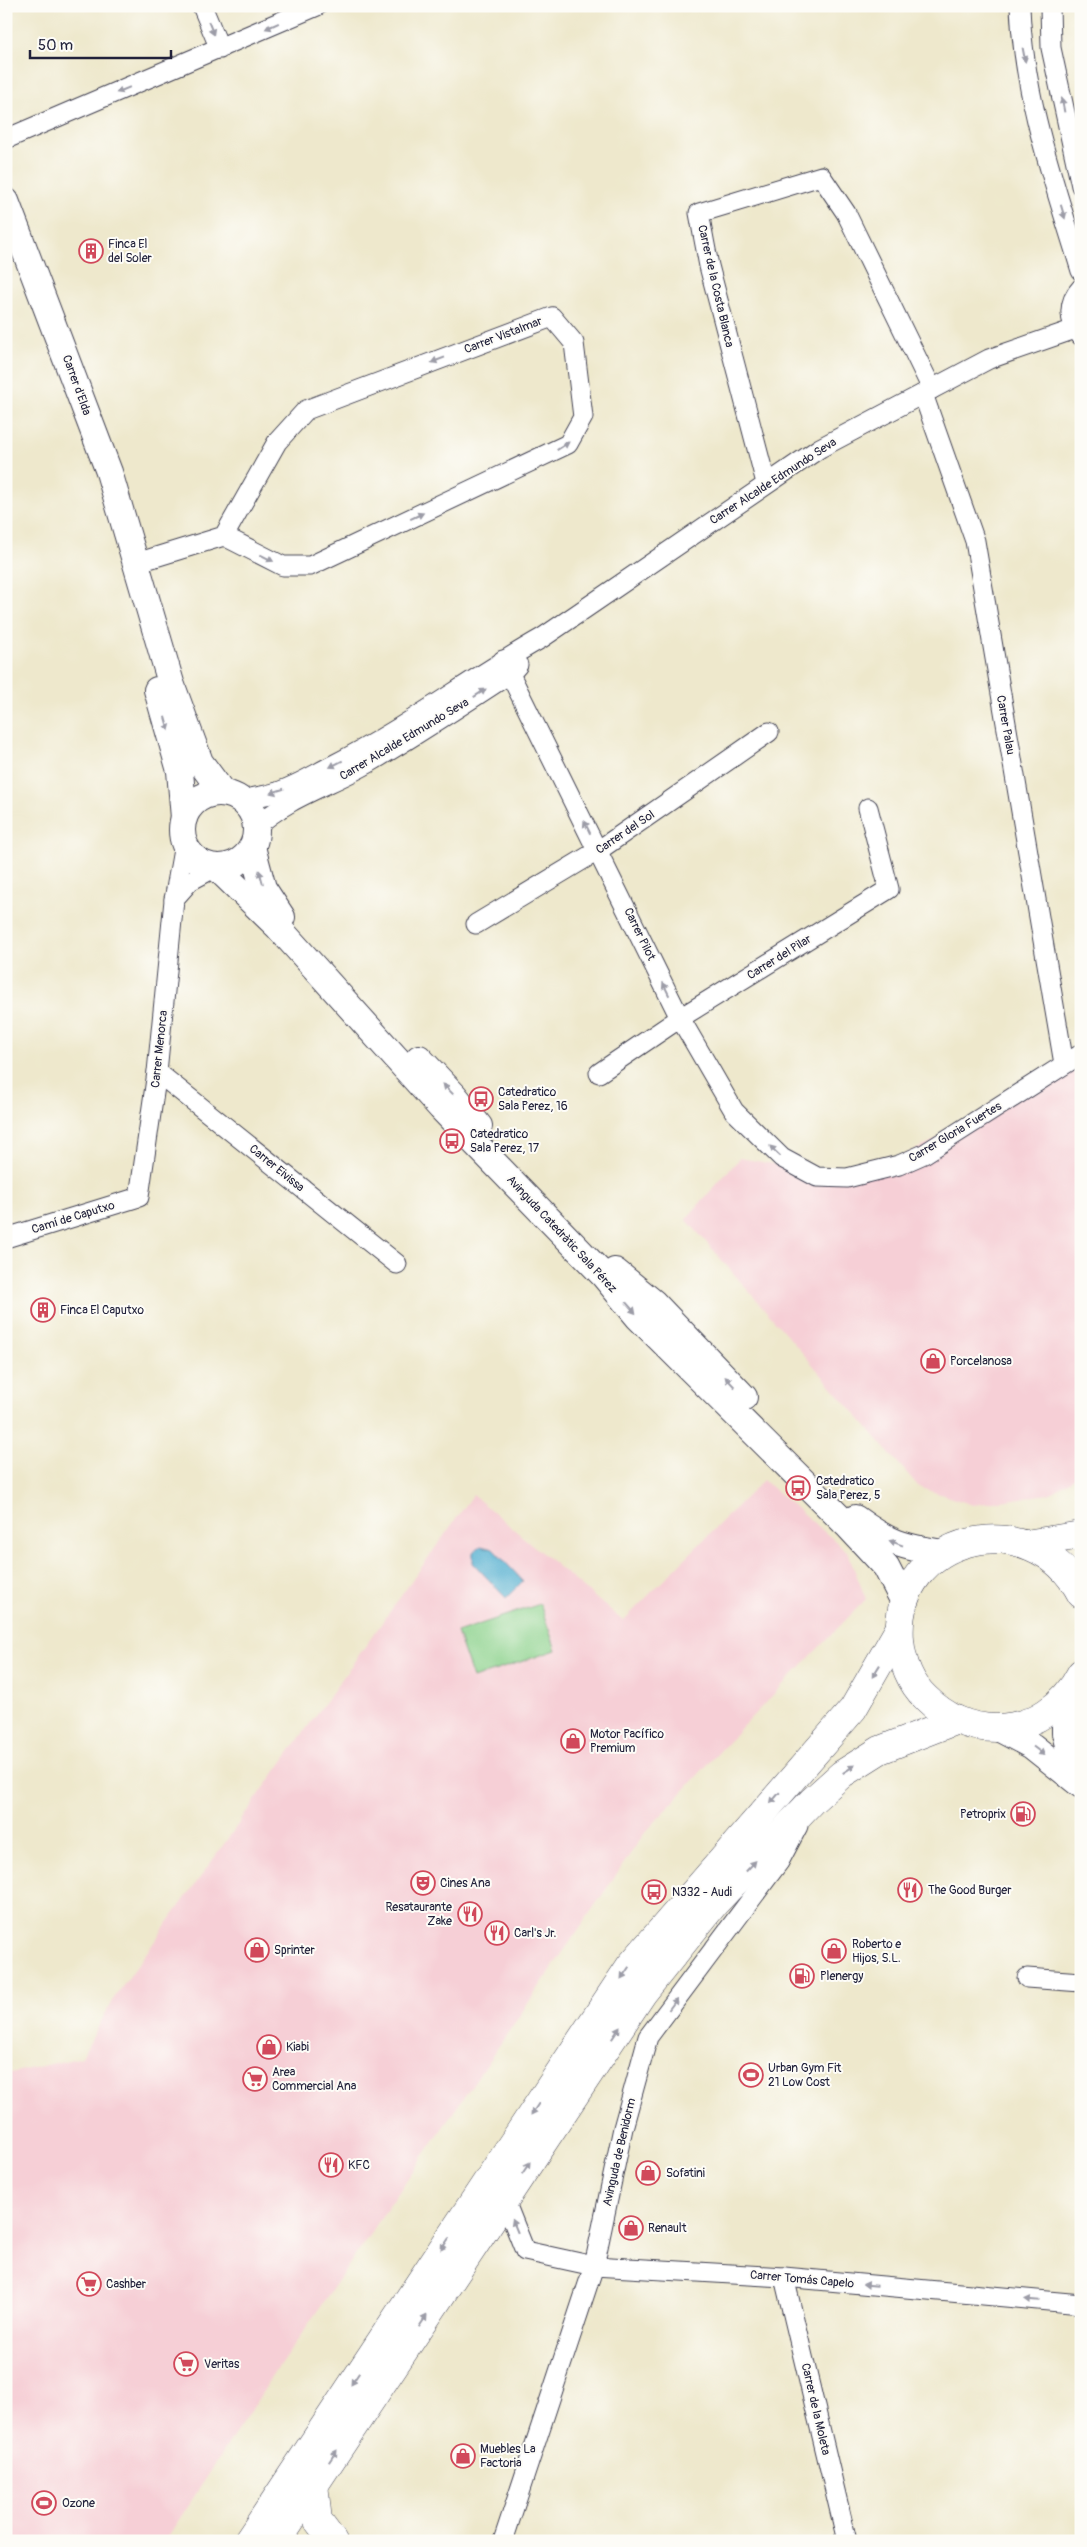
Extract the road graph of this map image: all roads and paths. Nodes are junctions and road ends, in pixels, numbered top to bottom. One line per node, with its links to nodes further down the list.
1 (202, 6): 5 (street, one-way to 5)
2 (316, 6): 5 (street, one-way to 5)
3 (1020, 6): 9 (street, one-way to 9)
4 (1050, 6): 7 (street, one-way to 4)
5 (220, 49): 6 (street, one-way to 6)
6 (6, 139)
7 (1081, 186)
8 (6, 201): 15 (street, Carrer d'Elda)
9 (1081, 271)
10 (1081, 288): 11 (street)
11 (1078, 333): 12 (street, Carrer Alcalde Edmundo Seva)
12 (927, 391): 13 (street, Carrer Alcalde Edmundo Seva); 13 (street, Carrer de la Costa Blanca); 29 (street, Carrer Palau)
13 (766, 483): 16 (street, Carrer Alcalde Edmundo Seva)
14 (224, 536): 14 (street, Carrer Vistalmar, one-way to 14); 15 (street)
15 (137, 568): 18 (street); 20 (street, one-way to 20)
16 (507, 666): 18 (street, Carrer Alcalde Edmundo Seva, one-way to 18); 21 (street, Carrer Alcalde Edmundo Seva, one-way to 16); 23 (street, Carrer Pilot, one-way to 16)
17 (769, 732): 23 (street, Carrer del Sol)
18 (232, 797): 20 (street); 21 (street)
19 (868, 808): 27 (street, Carrer del Pilar)
20 (184, 818): 22 (street)
21 (254, 837): 24 (street); 38 (street, Avinguda Catedràtic Sala Pérez, one-way to 21)
22 (184, 844): 24 (street); 25 (street, Carrer Menorca)
23 (599, 850): 26 (street, Carrer del Sol); 27 (street, Carrer Pilot, one-way to 23)
24 (216, 868): 25 (street); 40 (street, Avinguda Catedràtic Sala Pérez, one-way to 40)
25 (174, 900): 30 (street, Carrer Menorca)
26 (476, 924)
27 (680, 1018): 31 (street, Carrer del Pilar); 32 (street, Carrer Pilot, one-way to 27)
28 (1081, 1054): 29 (street, Carrer Gloria Fuertes)
29 (1064, 1064): 32 (street, Carrer Gloria Fuertes)
30 (157, 1072): 33 (street, Carrer Menorca); 35 (street, Carrer Eivissa)
31 (599, 1073)
32 (817, 1177)
33 (139, 1197): 34 (street, Camí de Caputxo)
34 (6, 1238)
35 (397, 1264)
36 (1081, 1535): 37 (main road)
37 (1026, 1544): 38 (main road); 39 (main road)
38 (943, 1553): 40 (main road)
39 (1081, 1594)
40 (904, 1602): 41 (main road)
41 (900, 1629): 43 (main road); 54 (main road, one-way to 54)
42 (1076, 1684): 44 (main road); 45 (street)
43 (956, 1720): 44 (main road); 46 (main road, one-way to 43)
44 (998, 1728): 45 (street, one-way to 45)
45 (1078, 1782)
46 (812, 1801): 49 (main road, one-way to 46); 50 (street, Avinguda de Benidorm, one-way to 46)
47 (1027, 1978): 48 (street)
48 (1081, 1982)
49 (504, 2200): 50 (street, Carrer Tomás Capelo, one-way to 49); 53 (main road, one-way to 49)
50 (594, 2266): 51 (street, Carrer Tomás Capelo); 57 (street, Avinguda de Benidorm)
51 (784, 2277): 52 (street, Carrer Tomás Capelo, one-way to 51); 58 (street, Carrer de la Moleta)
52 (1081, 2304)
53 (314, 2484): 55 (main road); 56 (main road)
54 (248, 2541)
55 (277, 2541)
56 (333, 2541)
57 (503, 2541)
58 (847, 2541)

